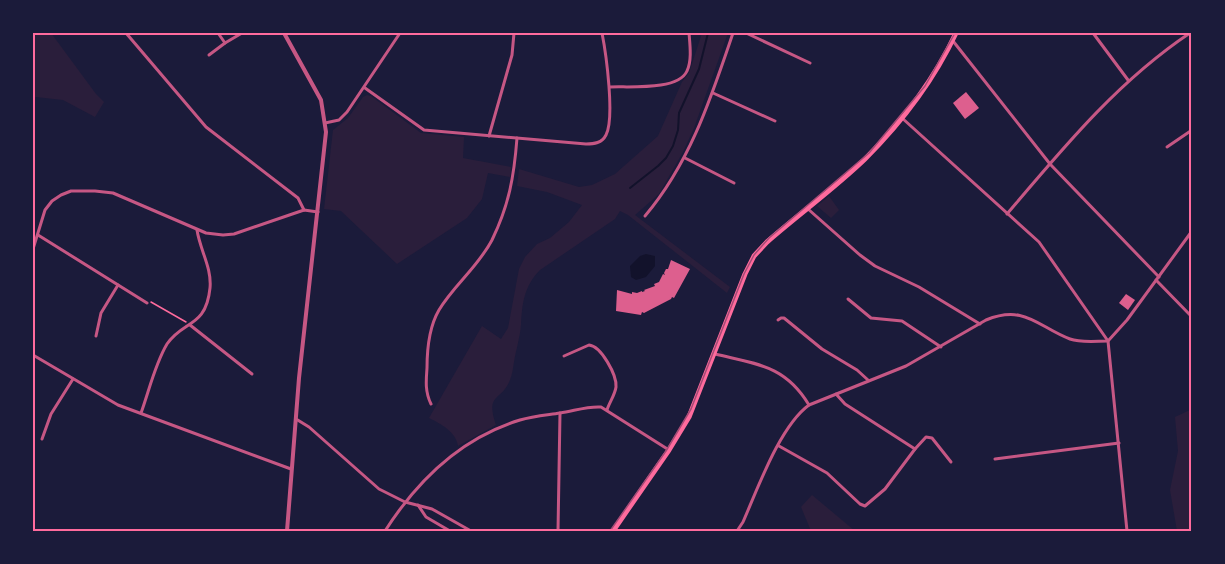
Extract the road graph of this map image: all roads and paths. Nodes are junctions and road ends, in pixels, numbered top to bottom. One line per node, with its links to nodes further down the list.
1 (126, 33): 33 (street)
2 (218, 33): 15 (street)
3 (242, 33): 15 (street)
4 (284, 33): 24 (street)
5 (400, 33): 20 (street)
6 (514, 33): 26 (street)
7 (602, 33): 19 (street)
8 (689, 33): 19 (street)
9 (733, 33): 21 (street)
10 (746, 33): 17 (street)
11 (956, 33): 14 (main road)
12 (1093, 33): 18 (street)
13 (1190, 33): 18 (street)
14 (953, 40): 22 (main road); 30 (street)
15 (225, 43): 16 (street)
16 (209, 55)
17 (810, 63)
18 (1128, 80): 30 (street)
19 (609, 87): 27 (street)
20 (365, 88): 24 (street); 26 (street)
21 (713, 93): 23 (street); 29 (street)
22 (902, 118): 32 (main road); 35 (street)
23 (775, 121)
24 (326, 123): 34 (street)
25 (1192, 130): 28 (street)
26 (489, 136): 27 (street)
27 (517, 138): 59 (street)
28 (1167, 147)
29 (685, 158): 31 (street); 36 (street)
30 (1050, 164): 35 (street); 41 (street)
31 (734, 183)
32 (807, 208): 47 (street); 52 (main road)
33 (304, 210): 34 (street); 37 (street)
34 (318, 212): 64 (street)
35 (1007, 214): 50 (street)
36 (645, 216)
37 (197, 230): 39 (street); 48 (street)
38 (1192, 231): 41 (street)
39 (38, 235): 40 (street); 42 (street)
40 (33, 249)
41 (1158, 279): 45 (street); 50 (street)
42 (118, 285): 44 (street); 49 (street)
43 (848, 299): 51 (street)
44 (146, 302): 48 (path)
45 (1192, 316)
46 (778, 320): 57 (street)
47 (980, 324): 50 (street); 51 (street)
48 (190, 325): 55 (street); 62 (street)
49 (96, 336)
50 (1108, 341): 66 (street)
51 (941, 346): 57 (street)
52 (715, 354): 60 (street); 69 (main road)
53 (33, 355): 56 (street)
54 (564, 356): 61 (street)
55 (252, 374)
56 (73, 379): 62 (street); 65 (street)
57 (868, 380): 58 (street)
58 (836, 394): 60 (street); 68 (street)
59 (431, 404)
60 (810, 405): 67 (street)
61 (607, 410): 63 (street); 69 (street)
62 (141, 413): 72 (street)
63 (560, 413): 73 (street); 79 (street)
64 (296, 418): 72 (street); 73 (street)
65 (42, 439)
66 (1119, 443): 70 (street); 82 (street)
67 (779, 446): 68 (street); 81 (street)
68 (915, 449): 71 (street)
69 (669, 450): 80 (main road)
70 (995, 459)
71 (951, 462)
72 (292, 469): 75 (street)
73 (405, 502): 74 (street); 76 (street)
74 (418, 504): 77 (street); 78 (street)
75 (287, 531)
76 (385, 531)
77 (450, 531)
78 (471, 531)
79 (558, 531)
80 (613, 531)
81 (737, 531)
82 (1128, 531)

